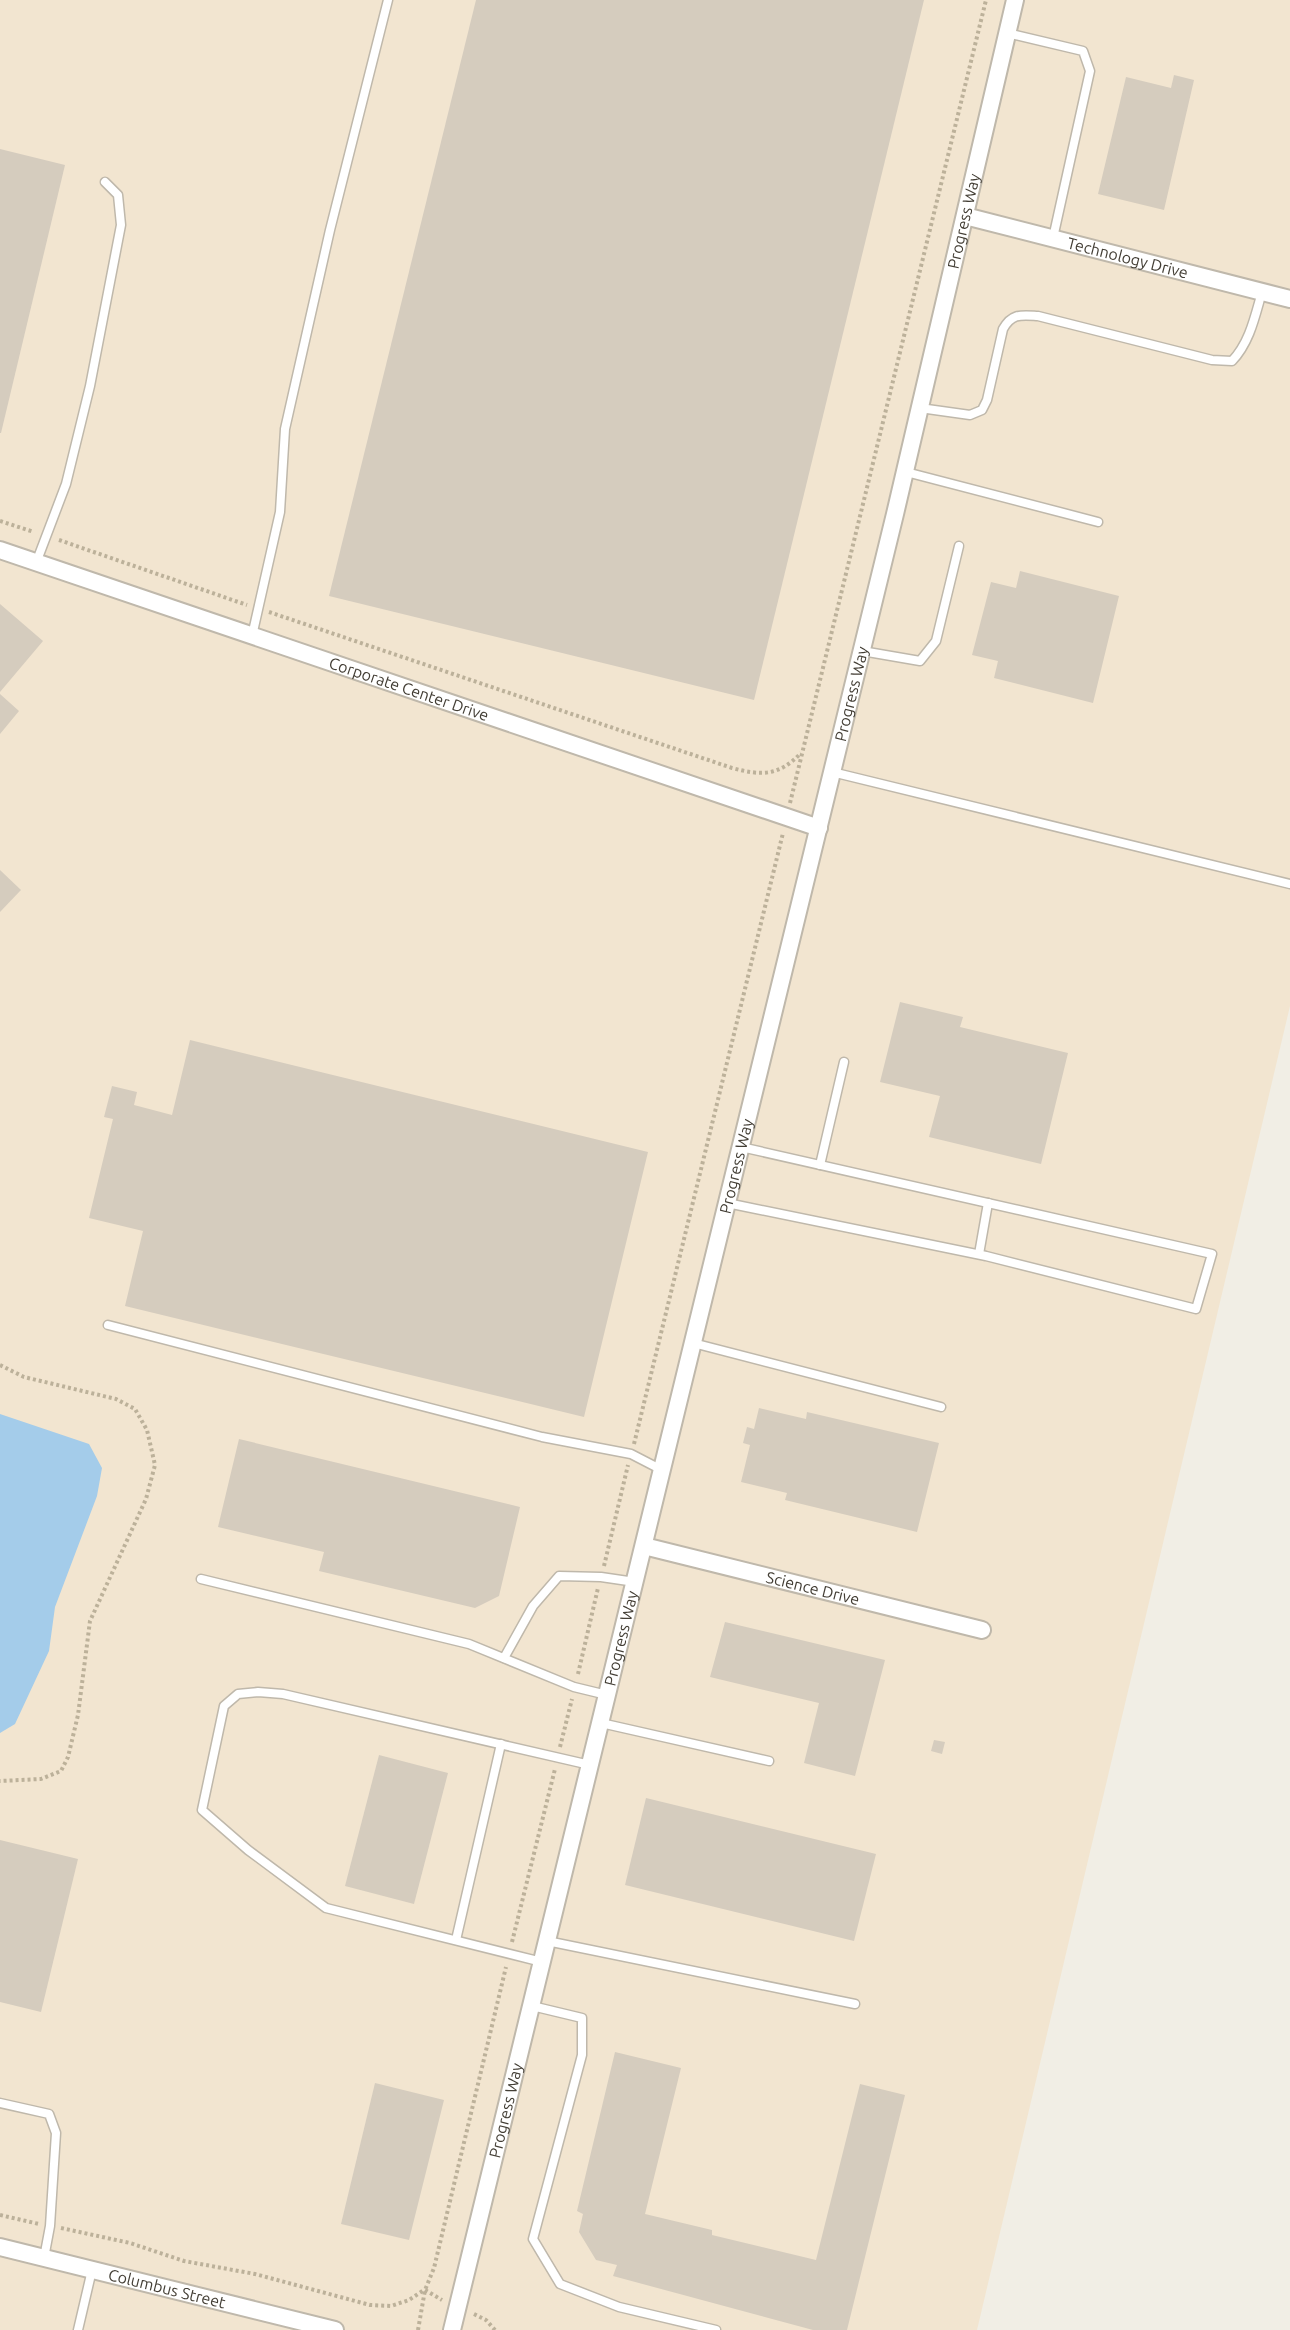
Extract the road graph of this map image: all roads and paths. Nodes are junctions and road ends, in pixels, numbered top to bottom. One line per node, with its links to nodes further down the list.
1 (388, 0): 18 (lane)
2 (986, 0): 21 (path)
3 (1015, 0): 4 (street, Progress Way)
4 (1007, 33): 6 (street, Progress Way); 7 (lane)
5 (105, 182): 14 (lane)
6 (965, 216): 7 (street, Technology Drive); 10 (street, Progress Way)
7 (1053, 238): 8 (street, Technology Drive)
8 (1262, 292): 9 (street, Technology Drive); 10 (lane)
9 (1290, 299)
10 (920, 408): 11 (street, Progress Way)
11 (906, 472): 13 (lane); 20 (street, Progress Way)
12 (0, 521): 14 (path)
13 (1098, 522)
14 (46, 536): 17 (lane); 18 (path)
15 (959, 546): 20 (lane)
16 (0, 550): 17 (street, Corporate Center Drive)
17 (36, 562): 19 (street, Corporate Center Drive)
18 (258, 609): 19 (lane); 21 (path)
19 (252, 636): 23 (street, Corporate Center Drive)
20 (862, 651): 22 (street, Progress Way)
21 (802, 752): 23 (path)
22 (832, 772): 24 (street, Progress Way); 25 (lane)
23 (787, 818): 24 (street, Corporate Center Drive); 36 (path)
24 (819, 828): 27 (street, Progress Way)
25 (1290, 884)
26 (844, 1062): 28 (lane)
27 (741, 1147): 28 (lane); 29 (street, Progress Way)
28 (820, 1165): 30 (lane)
29 (727, 1203): 31 (lane); 33 (street, Progress Way)
30 (988, 1203): 31 (lane); 31 (lane)
31 (979, 1254)
32 (108, 1325): 36 (lane)
33 (693, 1343): 35 (lane); 37 (street, Progress Way)
34 (0, 1365): 51 (path)
35 (941, 1407)
36 (631, 1454): 37 (lane); 39 (path)
37 (663, 1470): 38 (street, Progress Way)
38 (644, 1546): 41 (street, Progress Way); 42 (street, Science Drive)
39 (601, 1577): 41 (lane); 43 (lane); 44 (path)
40 (201, 1580): 43 (lane)
41 (635, 1582): 45 (street, Progress Way)
42 (982, 1630)
43 (504, 1658): 44 (lane)
44 (574, 1687): 45 (lane); 48 (path)
45 (607, 1695): 46 (street, Progress Way)
46 (601, 1723): 49 (lane); 50 (street, Progress Way)
47 (501, 1744): 48 (lane); 52 (lane); 52 (lane)
48 (557, 1758): 50 (lane); 54 (path)
49 (769, 1761)
50 (590, 1765): 53 (street, Progress Way)
51 (0, 1781)
52 (456, 1940): 54 (lane)
53 (547, 1941): 55 (street, Progress Way); 56 (lane)
54 (510, 1954): 55 (lane); 64 (path)
55 (542, 1962): 57 (street, Progress Way)
56 (855, 2004)
57 (532, 2006): 68 (street, Progress Way); 69 (lane)
58 (0, 2103): 60 (lane)
59 (0, 2215): 60 (path)
60 (50, 2226): 62 (lane); 64 (path)
61 (0, 2247): 62 (street, Columbus Street)
62 (44, 2258): 63 (street, Columbus Street)
63 (92, 2269): 65 (lane); 66 (street, Columbus Street)
64 (425, 2290): 67 (path)
65 (78, 2330)
66 (335, 2330)
67 (418, 2330)
68 (452, 2330)
69 (716, 2330)

